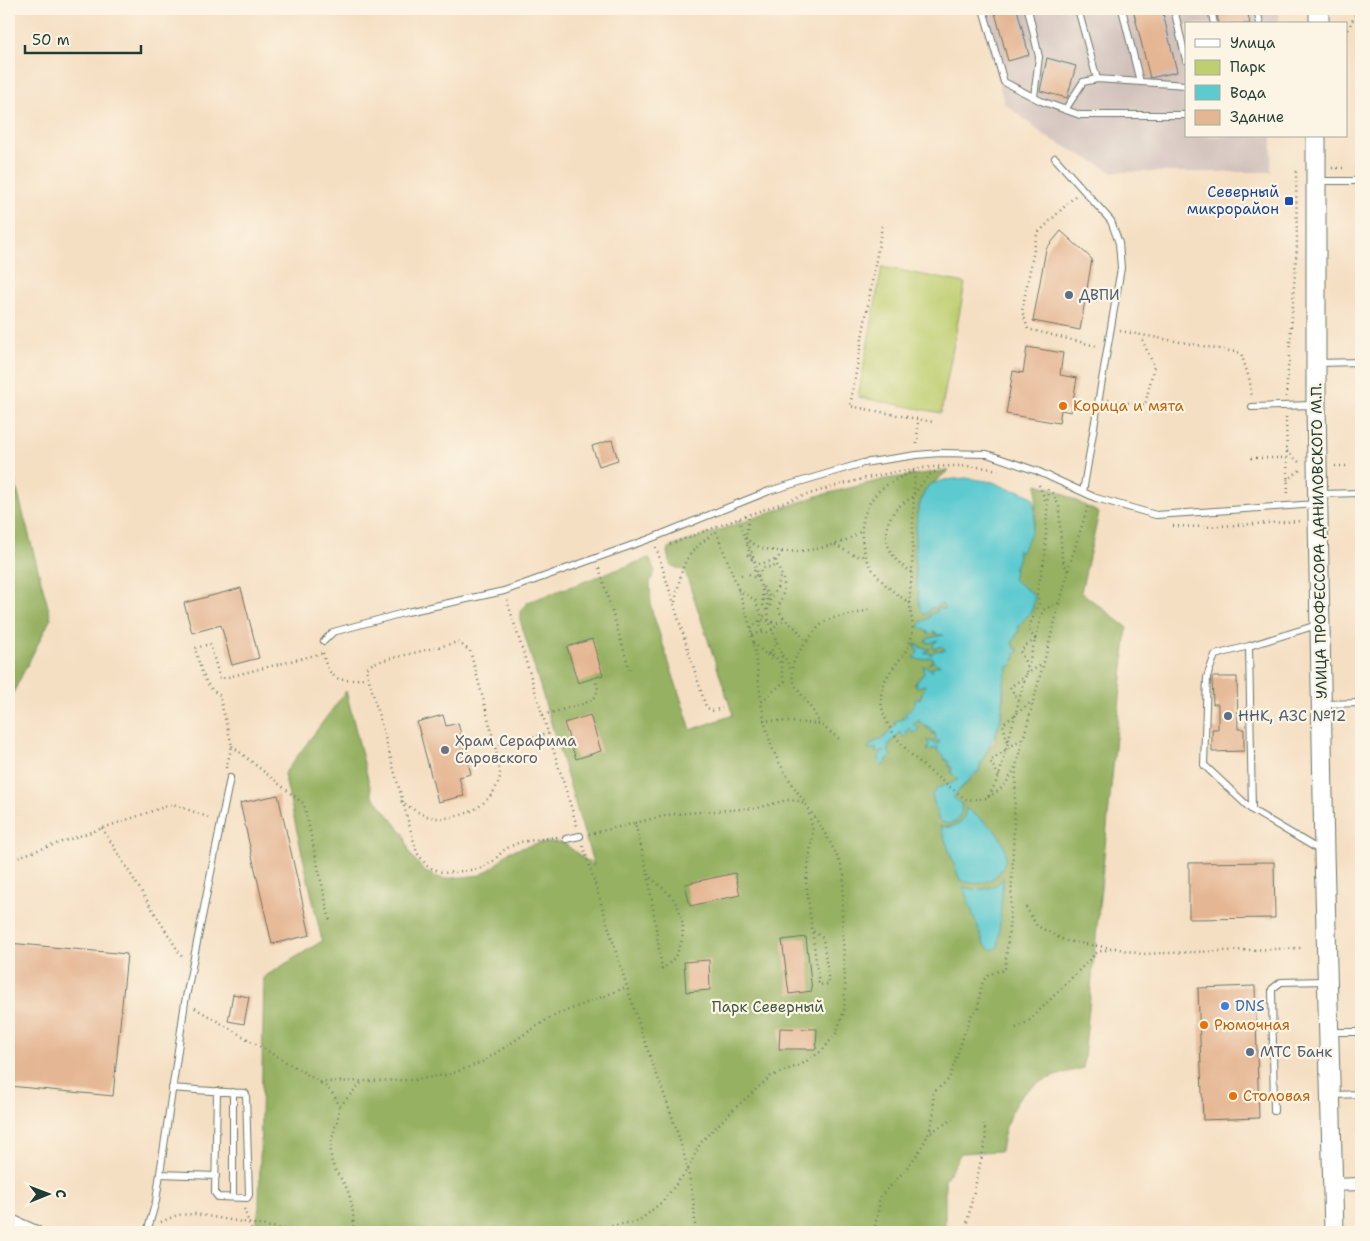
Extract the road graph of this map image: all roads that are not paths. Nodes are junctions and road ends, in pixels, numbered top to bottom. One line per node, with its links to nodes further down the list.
1 (983, 9): 16 (lane)
2 (1028, 9): 16 (lane)
3 (1078, 9): 13 (lane)
4 (1122, 9): 14 (lane)
5 (1174, 9): 12 (lane)
6 (1211, 9): 9 (lane)
7 (1257, 9): 10 (lane)
8 (1319, 9): 11 (main road)
9 (1214, 22)
10 (1260, 22)
11 (1319, 22)
12 (1185, 56)
13 (1097, 80): 14 (lane); 17 (lane)
14 (1140, 82): 15 (lane)
15 (1185, 85)
16 (1034, 97): 17 (lane)
17 (1065, 110): 18 (lane)
18 (1185, 115)
19 (1316, 138): 21 (main road, УЛИЦА ПРОФЕССОРА ДАНИЛОВСКОГО М.П.)
20 (1055, 158): 27 (lane)
21 (1316, 174): 22 (lane); 24 (main road, УЛИЦА ПРОФЕССОРА ДАНИЛОВСКОГО М.П.)
22 (1361, 181)
23 (1361, 362): 24 (lane)
24 (1316, 363): 25 (main road, УЛИЦА ПРОФЕССОРА ДАНИЛОВСКОГО М.П.)
25 (1316, 405): 26 (lane); 29 (main road, УЛИЦА ПРОФЕССОРА ДАНИЛОВСКОГО М.П.)
26 (1252, 407)
27 (1083, 492): 29 (lane); 31 (lane)
28 (1361, 493): 29 (lane)
29 (1318, 506): 30 (main road, УЛИЦА ПРОФЕССОРА ДАНИЛОВСКОГО М.П.)
30 (1320, 624): 32 (lane); 34 (main road, УЛИЦА ПРОФЕССОРА ДАНИЛОВСКОГО М.П.)
31 (324, 641)
32 (1249, 646): 36 (lane); 36 (lane)
33 (1361, 703): 34 (lane)
34 (1321, 704): 39 (main road, УЛИЦА ПРОФЕССОРА ДАНИЛОВСКОГО М.П.)
35 (230, 778): 43 (lane)
36 (1252, 810): 39 (lane)
37 (580, 836): 38 (lane)
38 (566, 839)
39 (1324, 853): 40 (main road, УЛИЦА ПРОФЕССОРА ДАНИЛОВСКОГО М.П.)
40 (1326, 982): 41 (main road, УЛИЦА ПРОФЕССОРА ДАНИЛОВСКОГО М.П.); 48 (lane)
41 (1328, 1032): 42 (lane); 47 (main road, УЛИЦА ПРОФЕССОРА ДАНИЛОВСКОГО М.П.)
42 (1361, 1032)
43 (172, 1088): 44 (lane); 49 (lane)
44 (217, 1091): 45 (lane); 50 (lane)
45 (233, 1092): 53 (lane); 53 (lane)
46 (1361, 1094): 47 (lane)
47 (1329, 1095): 52 (main road, УЛИЦА ПРОФЕССОРА ДАНИЛОВСКОГО М.П.)
48 (1274, 1111)
49 (160, 1174): 50 (lane); 55 (lane)
50 (216, 1176): 53 (lane)
51 (1361, 1184): 52 (street)
52 (1332, 1185): 57 (main road, УЛИЦА ПРОФЕССОРА ДАНИЛОВСКОГО М.П.)
53 (233, 1197)
54 (9, 1220): 56 (street)
55 (148, 1230)
56 (36, 1232)
57 (1334, 1232)

